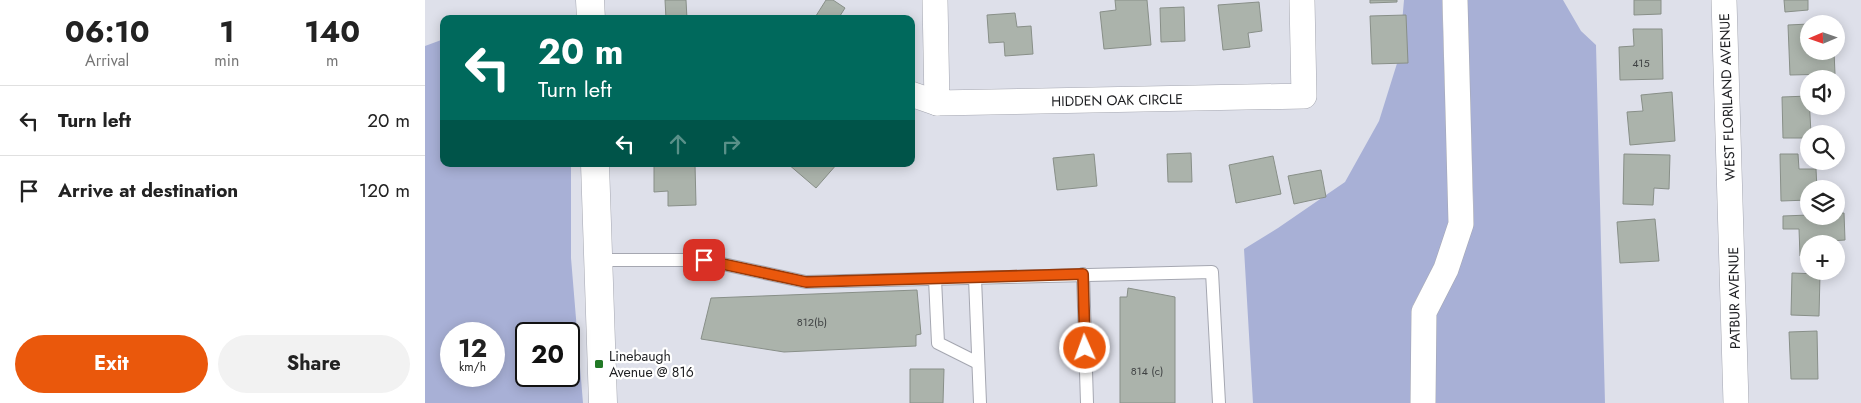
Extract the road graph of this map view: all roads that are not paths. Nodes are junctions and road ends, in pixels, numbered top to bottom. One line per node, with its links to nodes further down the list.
1 (591, 0): 6 (street)
2 (935, 0): 8 (street)
3 (1302, 0): 8 (street, HIDDEN OAK CIRCLE)
4 (1455, 0): 20 (street)
5 (1724, 0): 10 (street, WEST FLORILAND AVENUE)
6 (591, 15)
7 (915, 95): 8 (street)
8 (937, 103)
9 (595, 167): 11 (street)
10 (1731, 193): 21 (street, PATBUR AVENUE)
11 (598, 260): 14 (lane); 16 (street)
12 (1083, 274): 13 (lane); 18 (lane); 19 (lane)
13 (975, 278): 14 (lane); 15 (lane)
14 (935, 279): 15 (lane)
15 (978, 363): 17 (lane)
16 (603, 403)
17 (980, 403)
18 (1087, 403)
19 (1219, 403)
20 (1423, 403)
21 (1736, 403)

